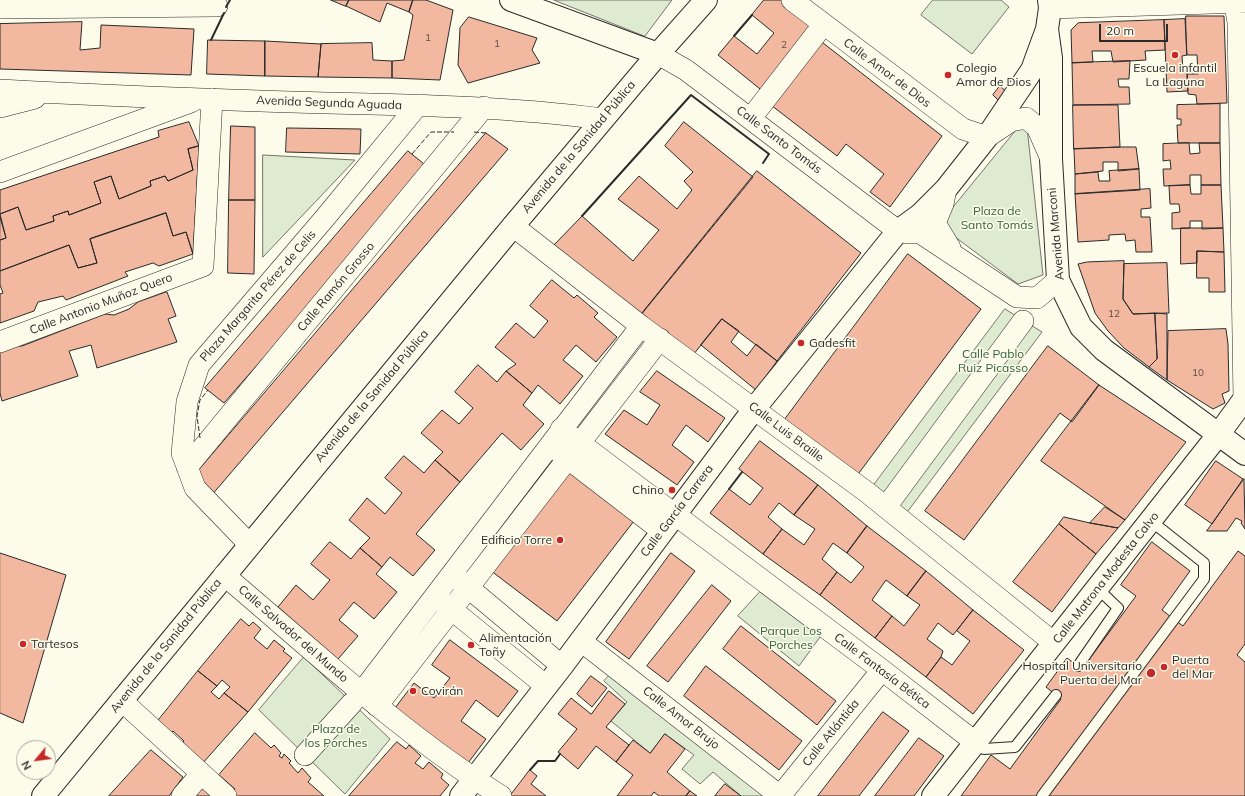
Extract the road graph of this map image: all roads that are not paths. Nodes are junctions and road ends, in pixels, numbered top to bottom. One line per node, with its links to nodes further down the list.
1 (511, 0): 9 (street)
2 (706, 0): 9 (street, Avenida de la Sanidad Pública)
3 (792, 0): 8 (street, Calle Amor de Dios)
4 (1238, 1): 7 (street); 30 (street)
5 (217, 6): 6 (street)
6 (0, 8)
7 (1048, 13): 18 (street); 19 (street, Avenida Marconi)
8 (823, 25): 16 (street); 18 (street, Calle Amor de Dios)
9 (658, 54): 16 (street, Calle Santo Tomás); 17 (street, Avenida de la Sanidad Pública)
10 (0, 90): 11 (street, Avenida Segunda Aguada)
11 (55, 93): 12 (street, Avenida Segunda Aguada); 14 (street, Avenida Segunda Aguada)
12 (206, 98): 13 (street, Avenida Segunda Aguada); 20 (street); 29 (street, Calle Antonio Muñoz Quero)
13 (418, 105): 15 (street, Avenida Segunda Aguada); 36 (street, Plaza Margarita Pérez de Celis)
14 (0, 107)
15 (484, 107): 17 (street, Avenida Segunda Aguada); 36 (street, Calle Ramón Grosso)
16 (751, 118): 23 (street, Calle Santo Tomás)
17 (603, 119): 22 (street, Avenida de la Sanidad Pública)
18 (987, 137): 19 (street); 21 (street)
19 (1051, 159): 25 (street, Avenida Marconi)
20 (0, 172)
21 (946, 189): 23 (street); 24 (street)
22 (513, 226): 27 (street, Calle Luis Braille); 40 (street, Avenida de la Sanidad Pública)
23 (898, 231): 24 (street); 31 (street, Calle García Carrera)
24 (951, 252): 25 (street)
25 (1058, 280): 32 (street, Avenida Marconi)
26 (1023, 321): 37 (street)
27 (641, 326): 28 (street, Calle Luis Braille); 33 (street)
28 (660, 339): 31 (street, Calle Luis Braille); 34 (street)
29 (0, 342)
30 (1244, 399): 32 (street, Calle Matrona Modesta Calvo)
31 (754, 409): 37 (street, Calle Luis Braille); 39 (street, Calle García Carrera)
32 (1218, 435): 35 (street, Avenida Marconi); 38 (street, Calle Matrona Modesta Calvo)
33 (555, 437): 34 (street); 42 (street)
34 (574, 451): 39 (street); 43 (street)
35 (1245, 454)
36 (188, 467): 40 (street, Plaza Margarita Pérez de Celis)
37 (886, 507): 48 (street, Calle Luis Braille)
38 (1150, 521): 44 (street, Calle Matrona Modesta Calvo); 67 (lane)
39 (668, 523): 47 (street, Calle García Carrera); 51 (street, Calle Fantasía Bética)
40 (250, 545): 41 (street, Avenida de la Sanidad Pública)
41 (224, 575): 54 (street, Calle Salvador del Mundo); 55 (street, Avenida de la Sanidad Pública)
42 (452, 575): 43 (street); 45 (street)
43 (468, 588): 46 (street); 49 (street)
44 (1097, 588): 48 (street, Calle Matrona Modesta Calvo); 50 (lane)
45 (436, 597): 46 (street); 54 (street)
46 (452, 610): 52 (street); 56 (street)
47 (581, 641): 49 (street, Calle García Carrera); 65 (street, Calle Amor Brujo)
48 (1054, 643): 57 (street, Calle Matrona Modesta Calvo)
49 (562, 666): 52 (street, Calle García Carrera)
50 (1078, 666)
51 (882, 670): 57 (street, Calle Fantasía Bética); 65 (street, Calle Atlántida)
52 (546, 686): 60 (street, Calle García Carrera)
53 (1056, 695): 57 (lane)
54 (357, 698): 56 (street, Calle Salvador del Mundo); 58 (street)
55 (121, 700): 59 (street); 61 (street, Avenida de la Sanidad Pública)
56 (377, 706): 60 (street, Calle Salvador del Mundo)
57 (975, 742): 66 (street, Calle Matrona Modesta Calvo)
58 (305, 755)
59 (201, 774): 62 (street); 63 (street)
60 (467, 788): 64 (street, Calle Salvador del Mundo)
61 (42, 796)
62 (182, 796)
63 (226, 796)
64 (501, 796)
65 (780, 796)
66 (933, 796)
67 (1042, 796)

